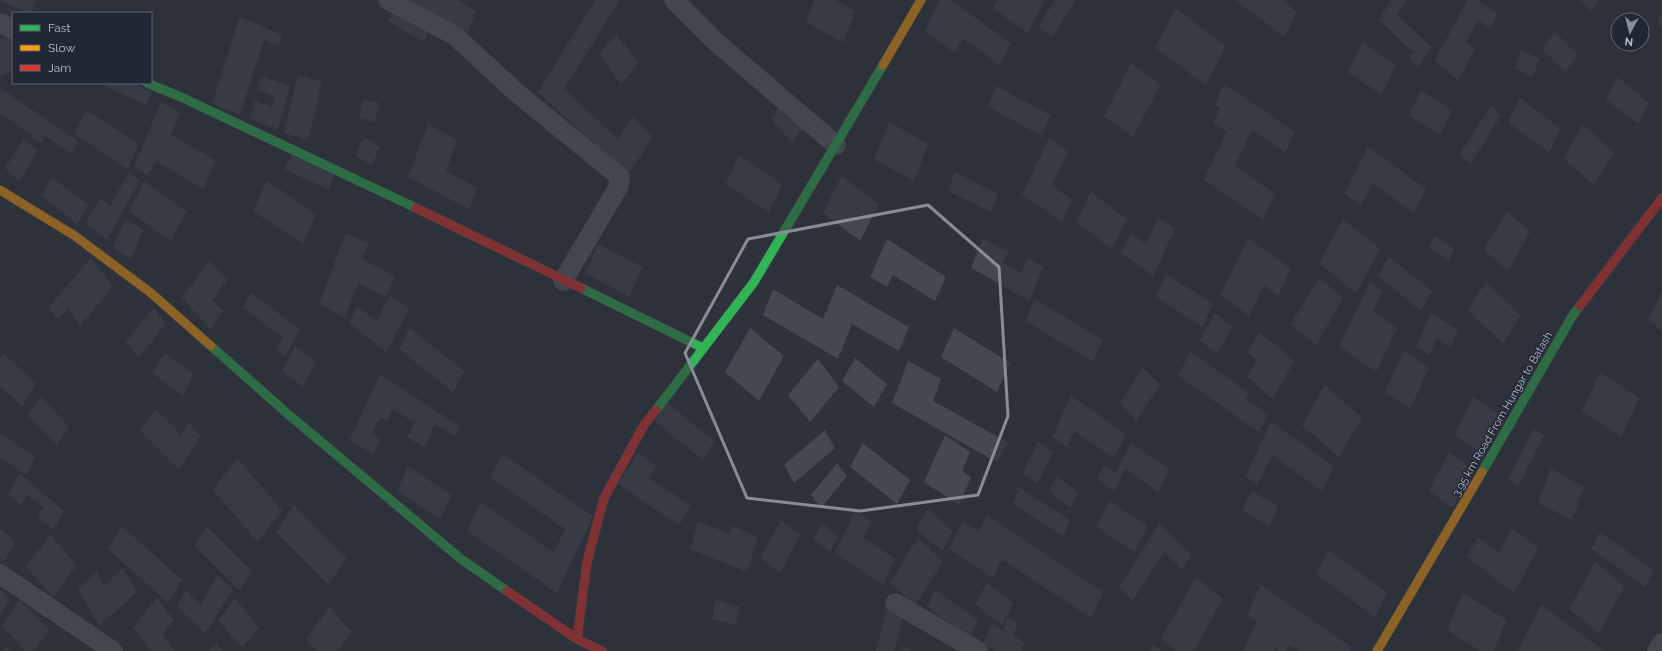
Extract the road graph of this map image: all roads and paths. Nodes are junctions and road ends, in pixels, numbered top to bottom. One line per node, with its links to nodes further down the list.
1 (388, 0): 10 (street)
2 (674, 0): 7 (street)
3 (918, 1): 7 (street)
4 (0, 24): 5 (street)
5 (12, 29)
6 (149, 84): 10 (street)
7 (836, 144): 11 (street)
8 (0, 190): 14 (street)
9 (1662, 198): 19 (street, 3.95 km Road From Hungar to Batash)
10 (563, 280): 11 (street)
11 (703, 348): 14 (street)
12 (0, 574): 16 (street)
13 (895, 603): 18 (street)
14 (577, 639): 17 (street)
15 (1662, 643): 20 (street)
16 (113, 651)
17 (602, 651)
18 (978, 651)
19 (1377, 651)
20 (1657, 651)

